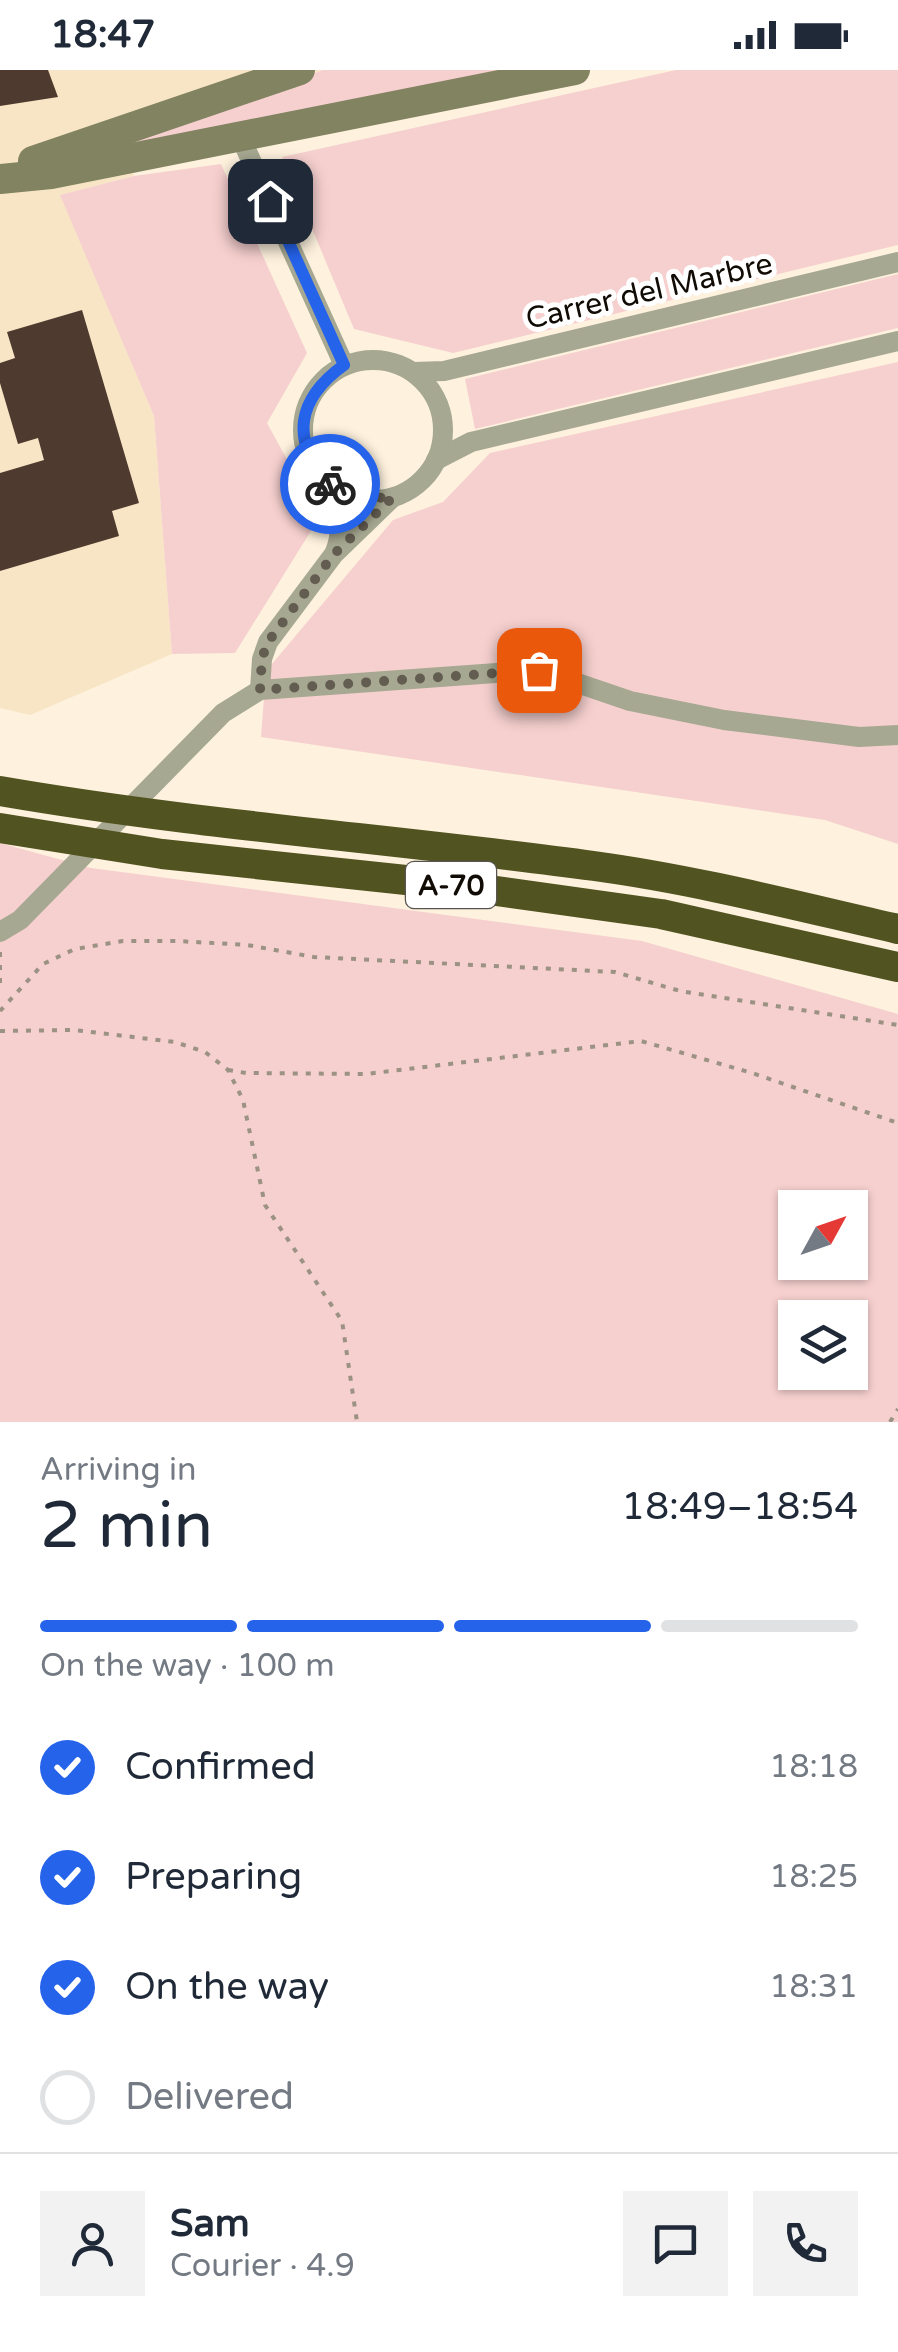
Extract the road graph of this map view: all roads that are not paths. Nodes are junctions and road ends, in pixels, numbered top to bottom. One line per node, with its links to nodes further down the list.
1 (300, 70): 4 (street)
2 (575, 70): 3 (street)
3 (240, 136): 4 (street); 7 (street)
4 (0, 176)
5 (898, 262): 8 (street, Carrer del Marbre)
6 (898, 341): 9 (street)
7 (344, 365): 8 (street); 10 (street)
8 (414, 372): 9 (street)
9 (436, 460): 11 (street)
10 (332, 487): 11 (street); 12 (street)
11 (393, 497): 12 (street)
12 (334, 554): 13 (street)
13 (260, 690): 14 (street); 18 (street)
14 (898, 735)
15 (0, 792): 17 (highway, A-70)
16 (0, 828): 19 (highway, A-70)
17 (898, 929)
18 (0, 932)
19 (898, 967)

